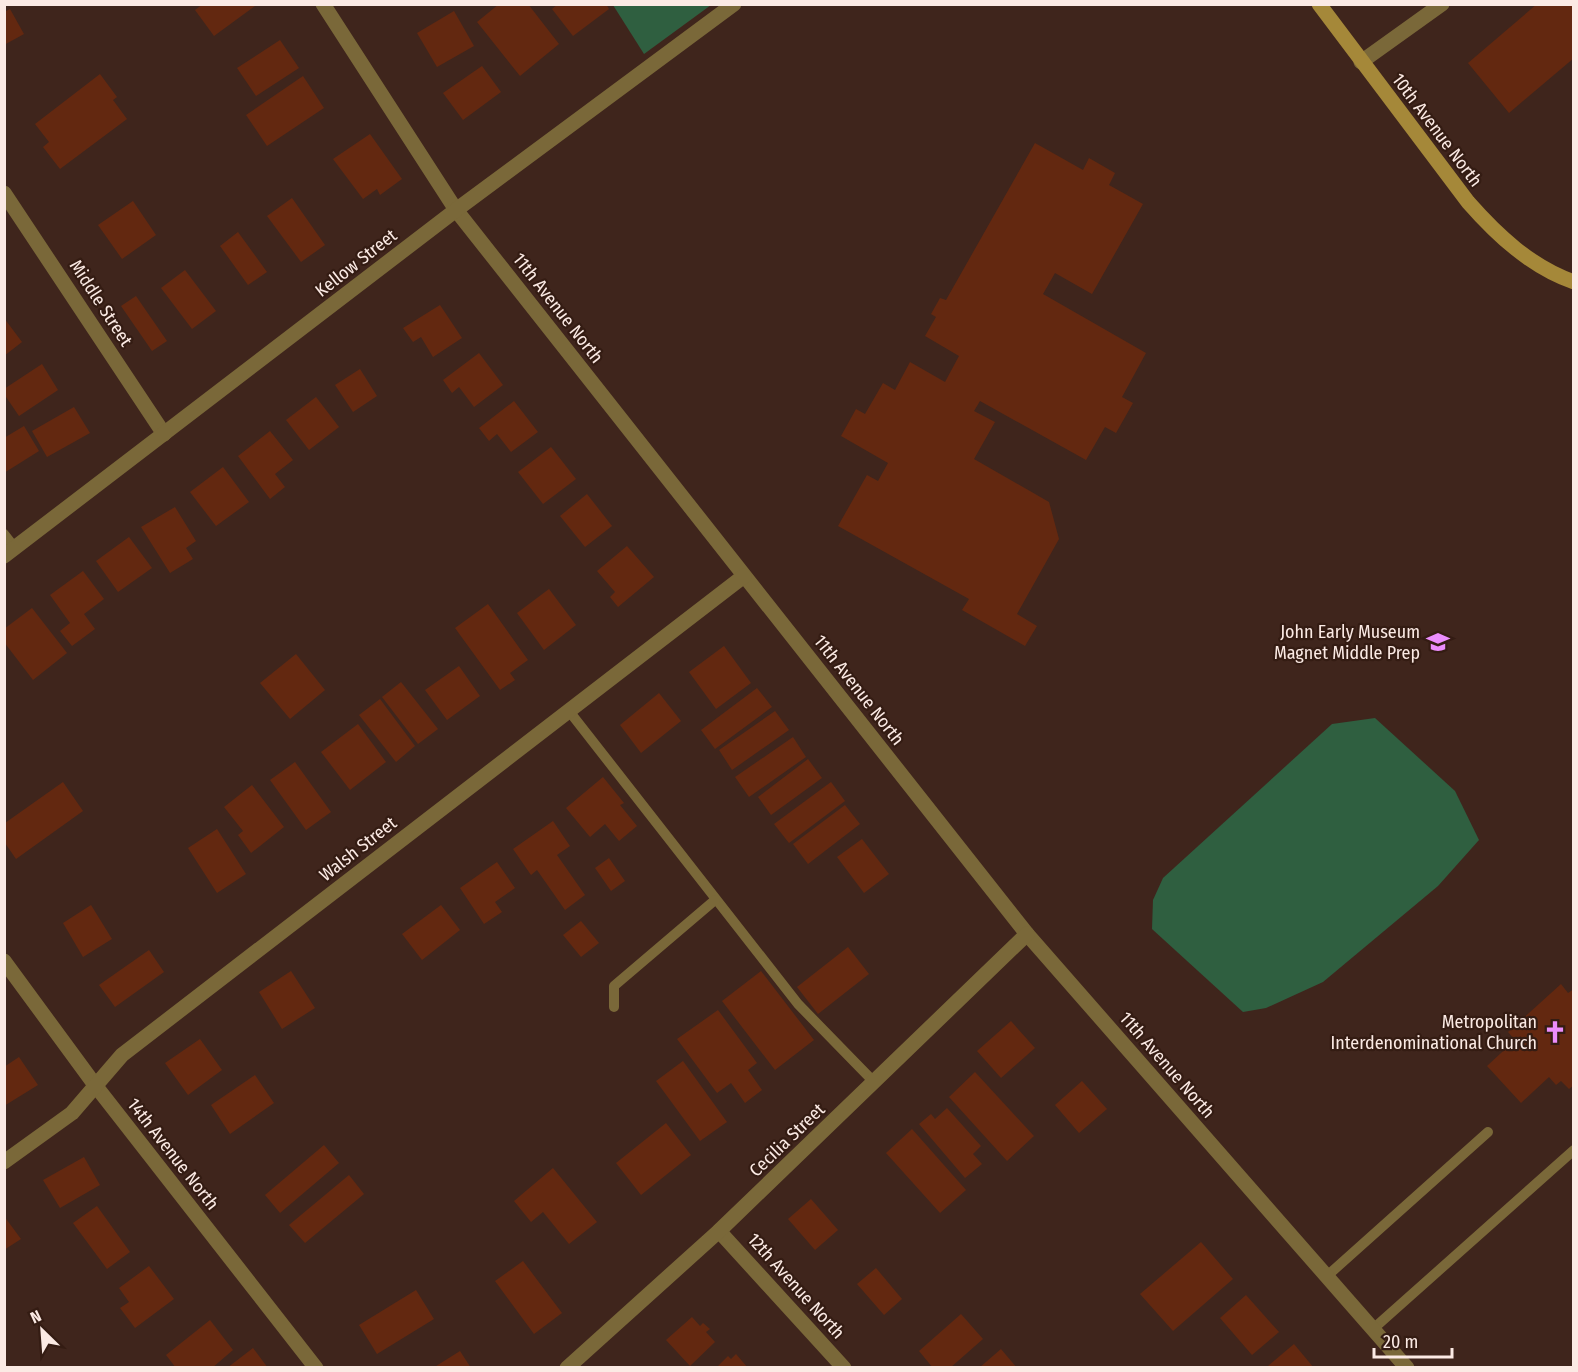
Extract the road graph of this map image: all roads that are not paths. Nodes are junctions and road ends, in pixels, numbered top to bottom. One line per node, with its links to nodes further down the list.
1 (322, 4): 7 (street, 11th Avenue North)
2 (734, 4): 7 (street, Kellow Street)
3 (1319, 4): 5 (street, 10th Avenue North)
4 (1442, 4): 5 (street)
5 (1361, 62): 8 (street, 10th Avenue North)
6 (4, 193): 9 (street, Middle Street)
7 (456, 210): 9 (street, Kellow Street); 12 (street, 11th Avenue North)
8 (1574, 282)
9 (164, 434): 11 (street, Kellow Street)
10 (4, 534): 11 (lane)
11 (10, 552)
12 (744, 576): 13 (street, Walsh Street); 15 (street, 11th Avenue North)
13 (569, 711): 14 (lane); 19 (street, Walsh Street)
14 (715, 900): 17 (lane); 18 (lane)
15 (1027, 934): 18 (street, Cecilia Street); 24 (street, 11th Avenue North)
16 (4, 961): 19 (street, 14th Avenue North)
17 (614, 1007)
18 (875, 1083): 23 (street, Cecilia Street)
19 (95, 1085): 22 (street, Walsh Street); 27 (street, 14th Avenue North)
20 (1488, 1132): 24 (lane)
21 (1574, 1150): 25 (lane)
22 (4, 1162)
23 (719, 1231): 26 (street, Cecilia Street); 28 (street, 12th Avenue North)
24 (1327, 1276): 25 (street, 11th Avenue North)
25 (1373, 1329): 29 (street, 11th Avenue North)
26 (573, 1366)
27 (316, 1368)
28 (844, 1368)
29 (1407, 1368)

